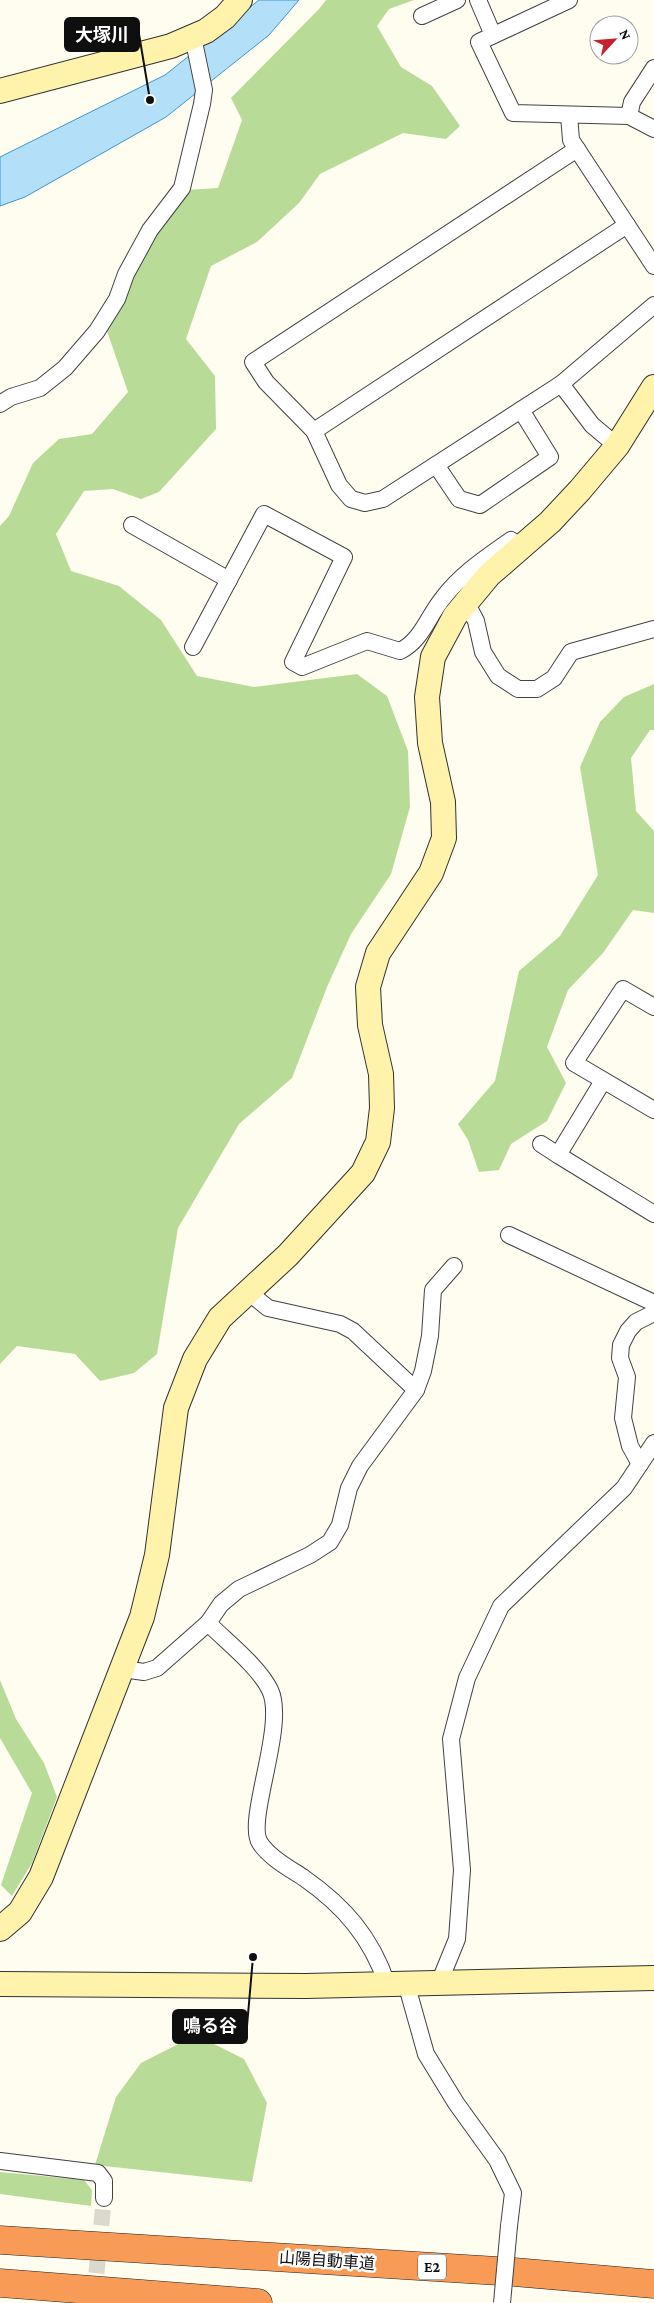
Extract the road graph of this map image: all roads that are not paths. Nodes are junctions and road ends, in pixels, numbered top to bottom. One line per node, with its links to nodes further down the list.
1 (240, 0): 7 (street)
2 (457, 0): 5 (street)
3 (478, 0): 6 (street)
4 (569, 0): 6 (street)
5 (422, 16)
6 (494, 35): 10 (street)
7 (194, 42): 9 (street); 19 (street)
8 (654, 68): 11 (street)
9 (0, 90)
10 (569, 115): 11 (street); 13 (street)
11 (629, 116): 12 (street)
12 (654, 129)
13 (578, 149): 14 (street); 21 (street)
14 (627, 225): 15 (street); 21 (street)
15 (654, 266)
16 (654, 305): 17 (street)
17 (561, 384): 20 (street); 22 (street)
18 (654, 388): 22 (street)
19 (0, 404)
20 (521, 410): 23 (street); 23 (street)
21 (314, 431): 23 (street)
22 (617, 446): 25 (street)
23 (436, 465)
24 (132, 525): 26 (street)
25 (522, 547): 26 (street); 27 (street)
26 (229, 580): 29 (street)
27 (466, 602): 28 (street); 38 (street)
28 (654, 629)
29 (193, 646)
30 (654, 1007): 31 (street)
31 (604, 1081): 32 (street); 34 (street)
32 (654, 1110)
33 (541, 1144): 34 (street)
34 (558, 1155): 35 (street)
35 (654, 1214)
36 (509, 1235): 39 (street)
37 (454, 1266): 41 (street)
38 (248, 1291): 41 (street); 45 (street)
39 (654, 1303)
40 (654, 1313): 43 (street)
41 (416, 1390): 44 (street)
42 (654, 1443): 43 (street)
43 (640, 1464): 49 (street)
44 (208, 1624): 45 (street); 48 (street)
45 (123, 1669): 46 (street)
46 (0, 1929)
47 (654, 1978): 49 (street)
48 (396, 1983): 49 (street); 50 (street); 59 (street, bridge)
49 (438, 1983)
50 (0, 1984)
51 (0, 2161): 52 (street)
52 (104, 2198)
53 (0, 2221): 55 (highway)
54 (0, 2240): 55 (highway, 山陽自動車道 / E2)
55 (210, 2253): 57 (highway, 山陽自動車道 / E2)
56 (0, 2283): 58 (highway)
57 (654, 2284)
58 (258, 2303)
59 (502, 2303)

